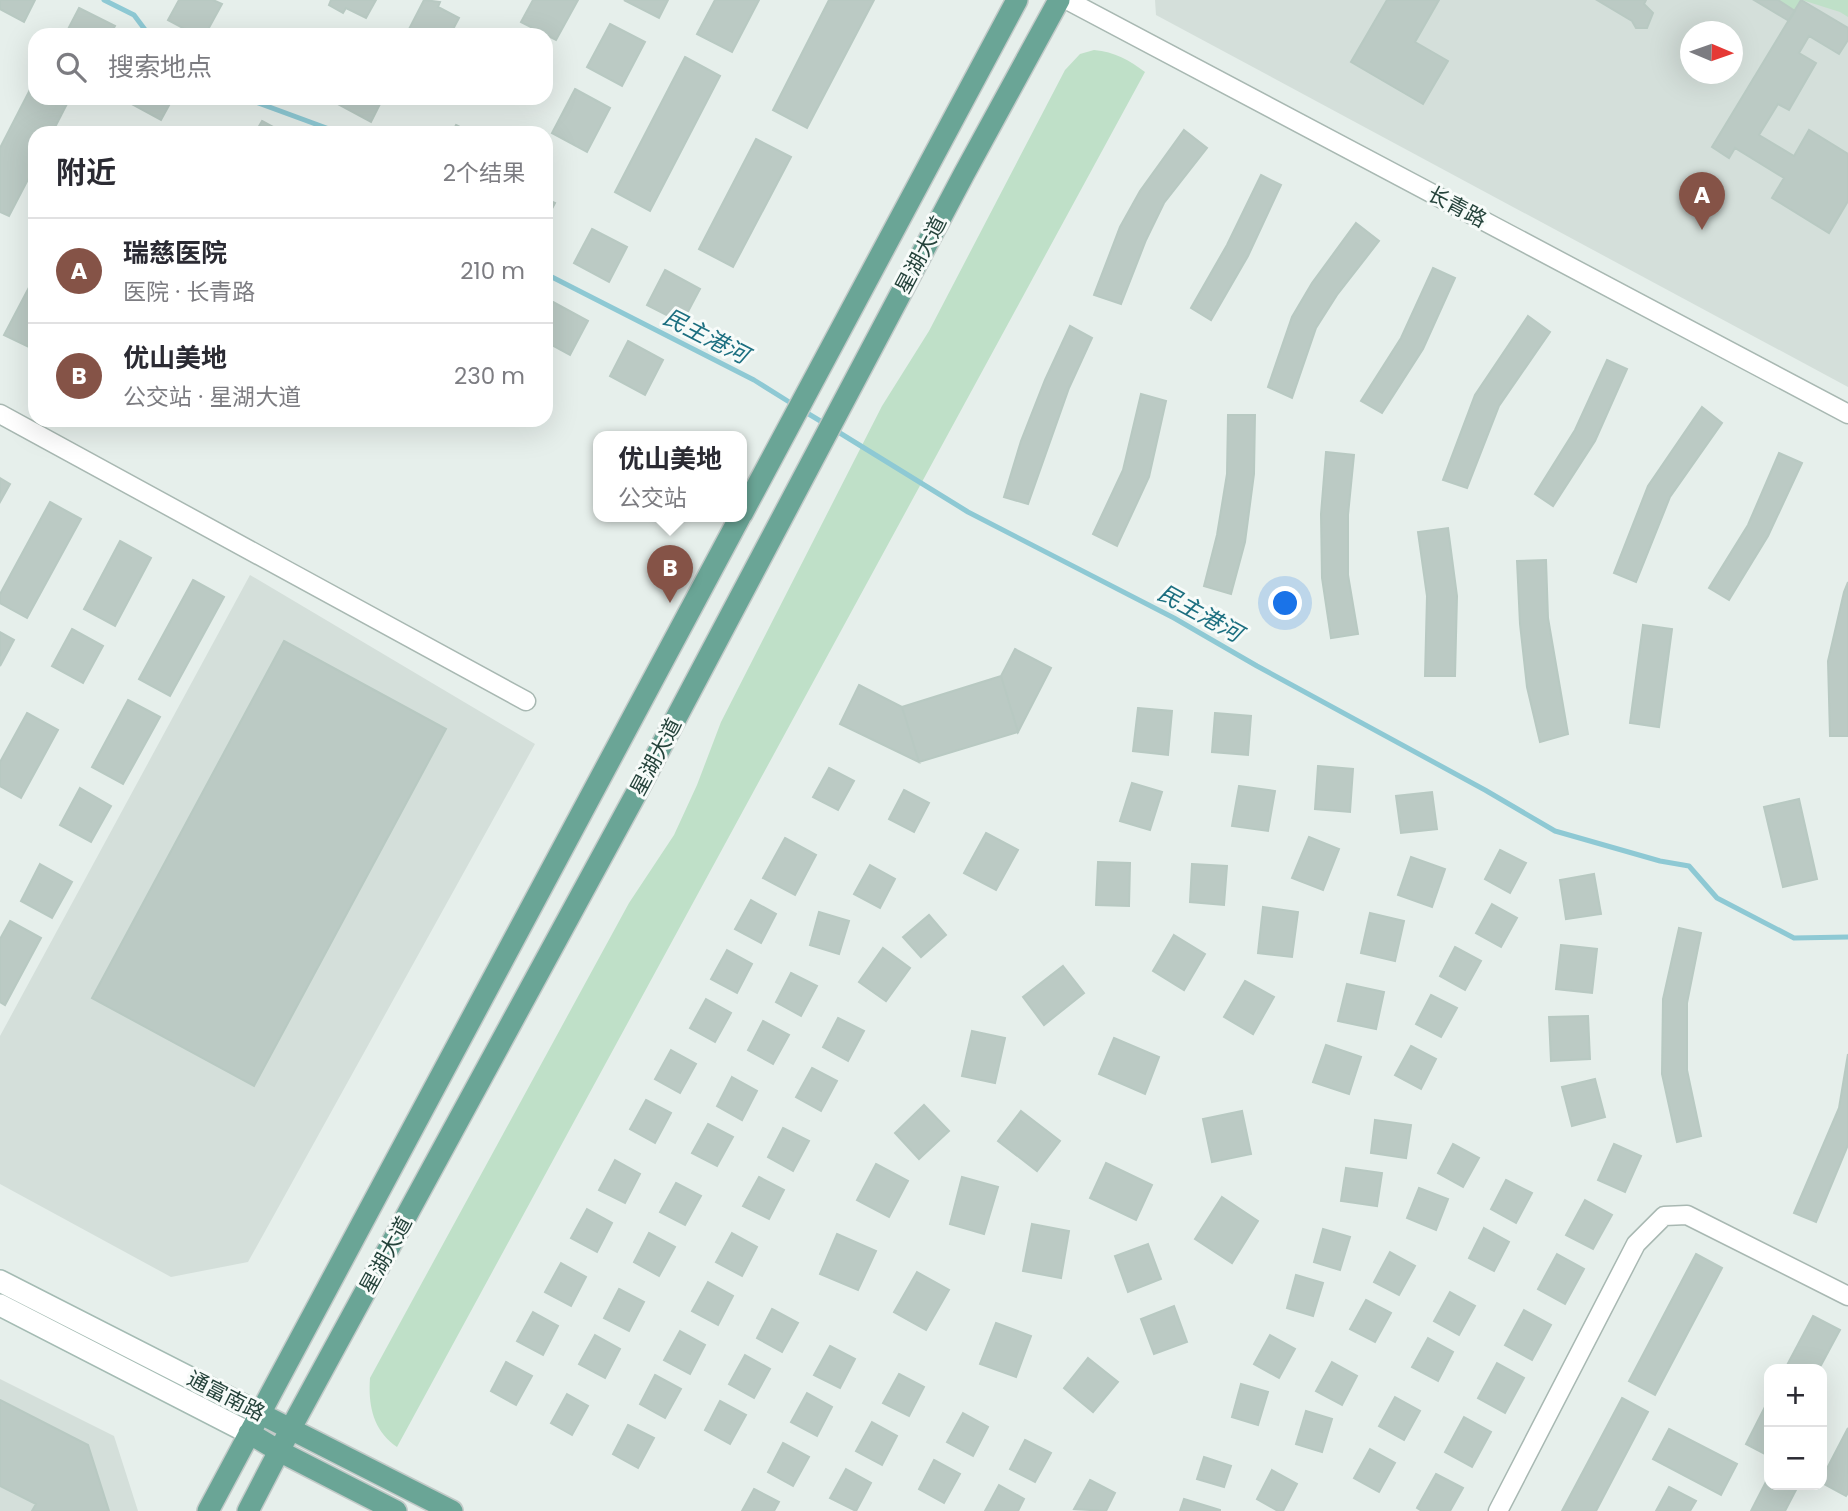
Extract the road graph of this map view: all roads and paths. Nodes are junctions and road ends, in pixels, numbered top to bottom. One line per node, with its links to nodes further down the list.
1 (1017, 0): 6 (main road, 星湖大道)
2 (1059, 0): 13 (main road, 星湖大道)
3 (1067, 0): 5 (street, 长青路)
4 (0, 414): 8 (street)
5 (1848, 414)
6 (747, 504)
7 (737, 522): 12 (main road, 星湖大道)
8 (526, 701)
9 (0, 1281): 12 (main road, 通富南路)
10 (1848, 1296): 20 (street)
11 (0, 1305): 14 (main road, 通富南路)
12 (261, 1414): 13 (main road, 通富南路); 14 (main road, 星湖大道)
13 (291, 1428): 15 (main road, 星湖大道); 19 (main road, 通富南路)
14 (249, 1433): 15 (main road, 通富南路); 16 (main road, 星湖大道)
15 (279, 1451): 17 (main road, 星湖大道); 18 (main road, 通富南路)
16 (208, 1511)
17 (248, 1511)
18 (396, 1511)
19 (452, 1511)
20 (1498, 1511)

